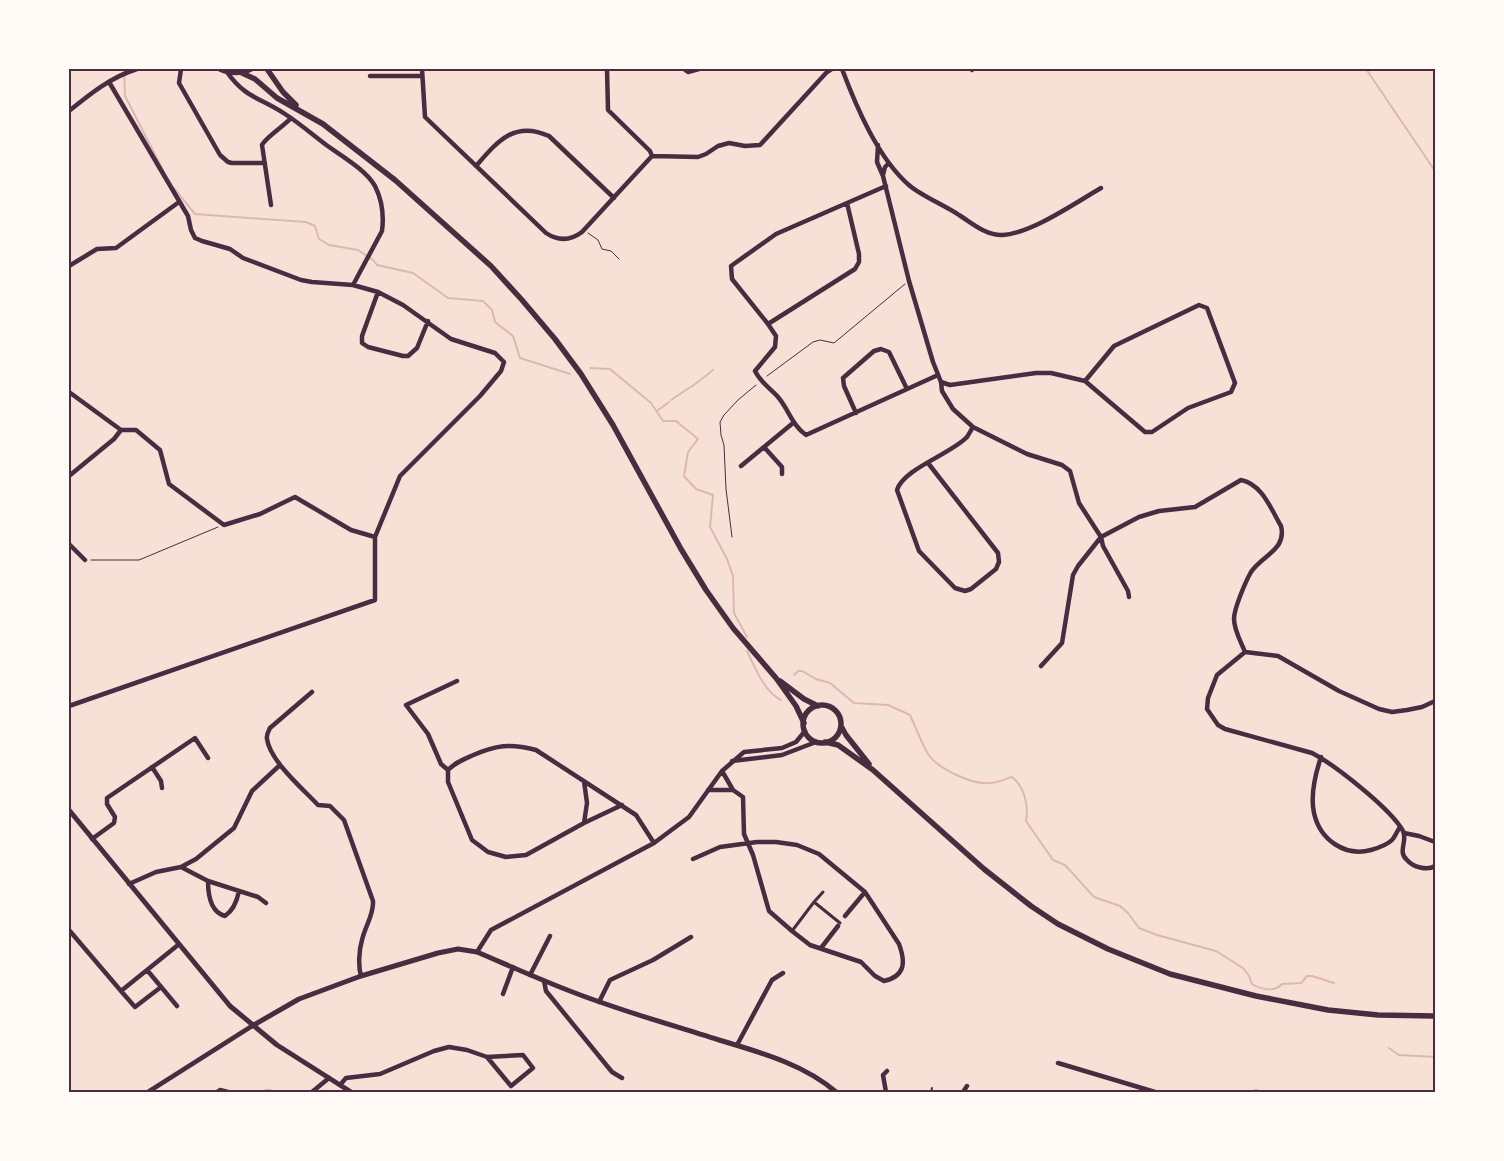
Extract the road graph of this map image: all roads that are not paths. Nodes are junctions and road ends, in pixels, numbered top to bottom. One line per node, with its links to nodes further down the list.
1 (137, 69): 17 (street)
2 (181, 69): 23 (street)
3 (215, 69): 4 (street)
4 (220, 69): 13 (main road)
5 (251, 69): 14 (main road)
6 (267, 69): 19 (main road)
7 (422, 69): 16 (street)
8 (607, 69): 22 (street)
9 (684, 69): 10 (street)
10 (699, 69)
11 (832, 69): 22 (street)
12 (842, 69): 21 (street)
13 (227, 72): 14 (main road); 20 (street)
14 (242, 73): 19 (main road)
15 (370, 76): 16 (street)
16 (422, 76): 25 (street)
17 (109, 82): 18 (street); 30 (street)
18 (69, 111)
19 (301, 111): 59 (main road)
20 (291, 118): 23 (street); 34 (street)
21 (878, 145): 24 (street); 26 (street)
22 (652, 156): 29 (street)
23 (265, 163): 32 (street)
24 (890, 163): 26 (street); 28 (street)
25 (476, 166): 29 (street); 29 (street)
26 (883, 176): 27 (street)
27 (886, 186): 31 (street); 38 (street)
28 (1101, 188)
29 (614, 198)
30 (179, 202): 33 (street); 34 (street)
31 (847, 203): 37 (street); 37 (street)
32 (271, 205)
33 (69, 266)
34 (353, 285): 35 (street)
35 (378, 292): 36 (street); 36 (street)
36 (428, 321): 53 (street)
37 (768, 324): 44 (street)
38 (938, 375): 40 (street); 41 (street)
39 (1085, 381): 39 (street); 40 (street)
40 (941, 382): 45 (street)
41 (907, 389): 43 (street); 43 (street)
42 (69, 392): 46 (street)
43 (856, 413): 44 (street)
44 (793, 423): 47 (street)
45 (973, 427): 48 (street); 52 (street)
46 (121, 430): 51 (street); 53 (street)
47 (764, 447): 49 (street); 50 (street)
48 (928, 463): 48 (street)
49 (742, 466)
50 (782, 474)
51 (69, 476)
52 (1102, 536): 56 (street); 57 (street); 58 (street)
53 (375, 537): 63 (street)
54 (69, 544): 55 (street)
55 (85, 560)
56 (1129, 596)
57 (1245, 652): 62 (street); 70 (street)
58 (1041, 666)
59 (776, 678): 64 (main road); 65 (main road)
60 (456, 681): 75 (street)
61 (312, 692): 73 (street)
62 (1435, 700)
63 (69, 706)
64 (818, 706): 65 (main road); 66 (main road)
65 (804, 723): 67 (main road)
66 (841, 726): 69 (main road); 76 (main road)
67 (805, 731): 68 (main road); 72 (street)
68 (816, 742): 69 (main road); 72 (street)
69 (826, 742): 76 (main road)
70 (1321, 757): 85 (street); 85 (street)
71 (208, 758): 74 (street)
72 (731, 761): 77 (street)
73 (280, 765): 93 (street); 114 (street)
74 (152, 768): 79 (street); 87 (street)
75 (448, 770): 78 (street); 84 (street)
76 (873, 770): 121 (main road)
77 (722, 771): 80 (street); 81 (street)
78 (584, 781): 82 (street); 84 (street)
79 (162, 788)
80 (708, 790): 81 (street); 89 (street)
81 (733, 790): 90 (street)
82 (622, 805): 84 (street); 89 (street)
83 (69, 810): 87 (street)
84 (584, 823)
85 (1400, 827): 86 (street)
86 (1404, 833): 88 (street); 92 (street)
87 (92, 839): 95 (street)
88 (1435, 842)
89 (654, 843): 109 (street)
90 (748, 843): 91 (street); 98 (street); 104 (street)
91 (693, 859)
92 (1435, 866)
93 (181, 867): 94 (street); 95 (street)
94 (208, 881): 96 (street); 96 (street)
95 (129, 884): 107 (street)
96 (239, 891): 100 (street)
97 (823, 892): 99 (street)
98 (865, 892): 101 (street); 108 (street)
99 (814, 902): 102 (street); 104 (street)
100 (266, 903)
101 (845, 916)
102 (839, 924): 108 (street)
103 (69, 930): 117 (street)
104 (792, 931): 108 (street)
105 (550, 936): 113 (street)
106 (691, 937): 119 (street)
107 (178, 945): 111 (street); 122 (street)
108 (821, 948)
109 (477, 952): 110 (street); 114 (street)
110 (513, 968): 113 (street); 118 (street)
111 (147, 970): 116 (street); 117 (street)
112 (783, 973): 123 (street)
113 (530, 975): 115 (street)
114 (361, 976): 122 (street)
115 (544, 981): 119 (street); 128 (street)
116 (161, 987): 117 (street); 120 (street)
117 (121, 991)
118 (503, 994)
119 (599, 1002): 123 (street)
120 (177, 1006)
121 (1435, 1016)
122 (252, 1026): 127 (street); 132 (street)
123 (737, 1045): 139 (street)
124 (487, 1056): 124 (street); 129 (street)
125 (1058, 1063): 143 (street)
126 (887, 1071): 140 (street)
127 (329, 1078): 129 (street); 137 (street)
128 (622, 1078)
129 (340, 1085): 138 (street)
130 (967, 1086): 142 (street)
131 (932, 1088): 141 (lane)
132 (148, 1092)
133 (217, 1092): 134 (street)
134 (228, 1092)
135 (265, 1092): 136 (street)
136 (271, 1092)
137 (312, 1092)
138 (351, 1092)
139 (836, 1092)
140 (886, 1092)
141 (931, 1092)
142 (964, 1092)
143 (1155, 1092)
144 (1254, 1092): 145 (street)
145 (1258, 1092)

